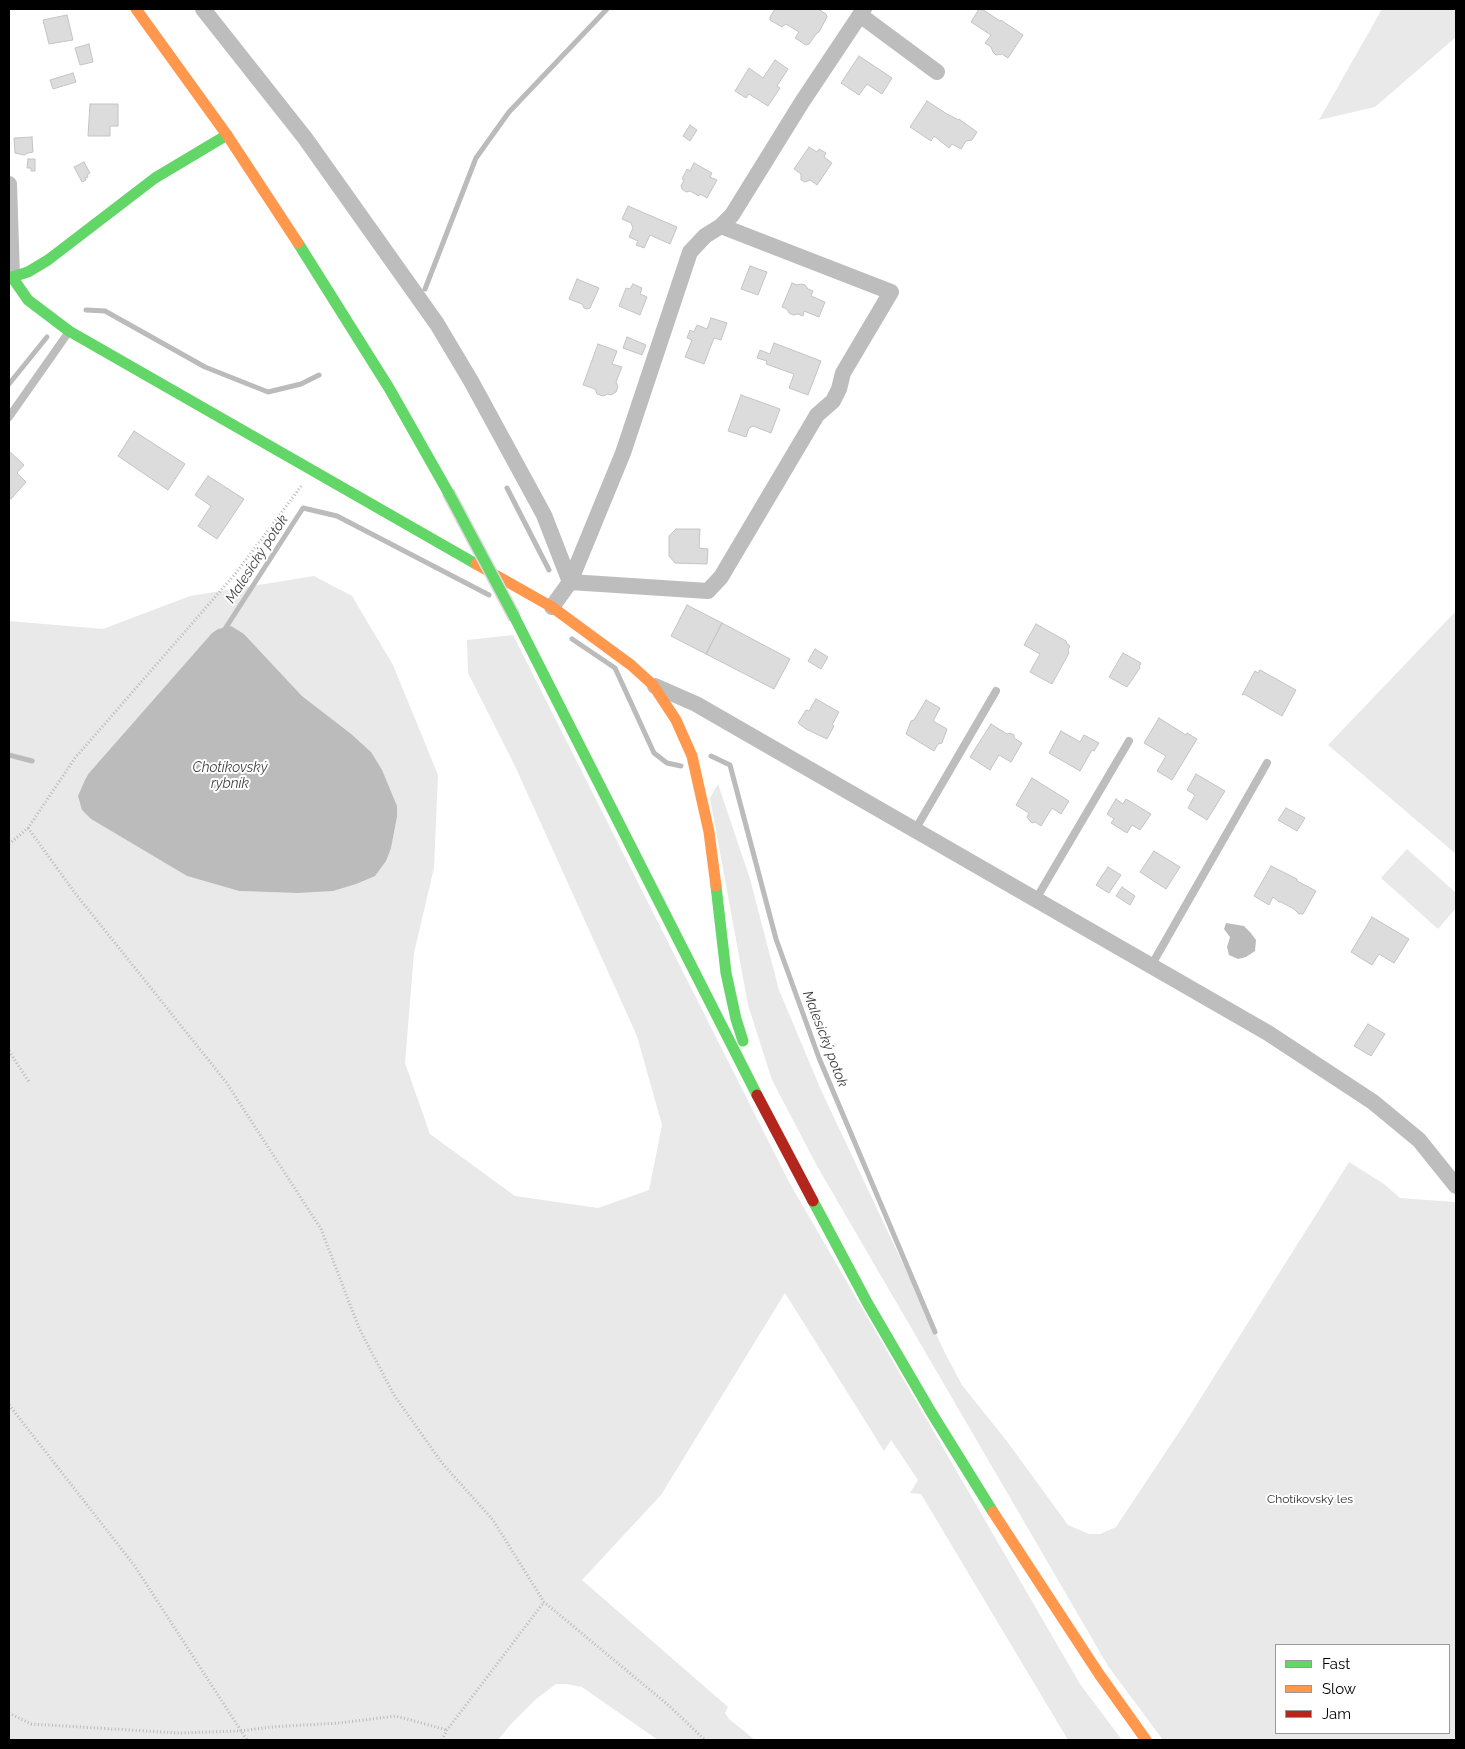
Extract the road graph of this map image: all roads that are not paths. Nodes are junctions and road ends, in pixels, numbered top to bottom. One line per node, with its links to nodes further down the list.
1 (136, 9): 5 (main road)
2 (203, 9): 11 (street)
3 (862, 12): 4 (street); 7 (street)
4 (938, 72)
5 (227, 135): 8 (main road); 20 (main road, bridge)
6 (9, 184): 8 (street)
7 (721, 226): 11 (street); 11 (street)
8 (10, 277): 9 (main road)
9 (69, 331): 10 (lane); 12 (main road)
10 (9, 417)
11 (570, 582): 12 (street)
12 (552, 607): 13 (main road)
13 (653, 686): 17 (street); 20 (main road)
14 (996, 691): 17 (lane)
15 (1129, 742): 18 (lane)
16 (1267, 763): 19 (lane)
17 (915, 830): 18 (street)
18 (1036, 899): 19 (street)
19 (1151, 966): 21 (street)
20 (764, 1108): 22 (main road)
21 (1456, 1186)
22 (1146, 1740)

